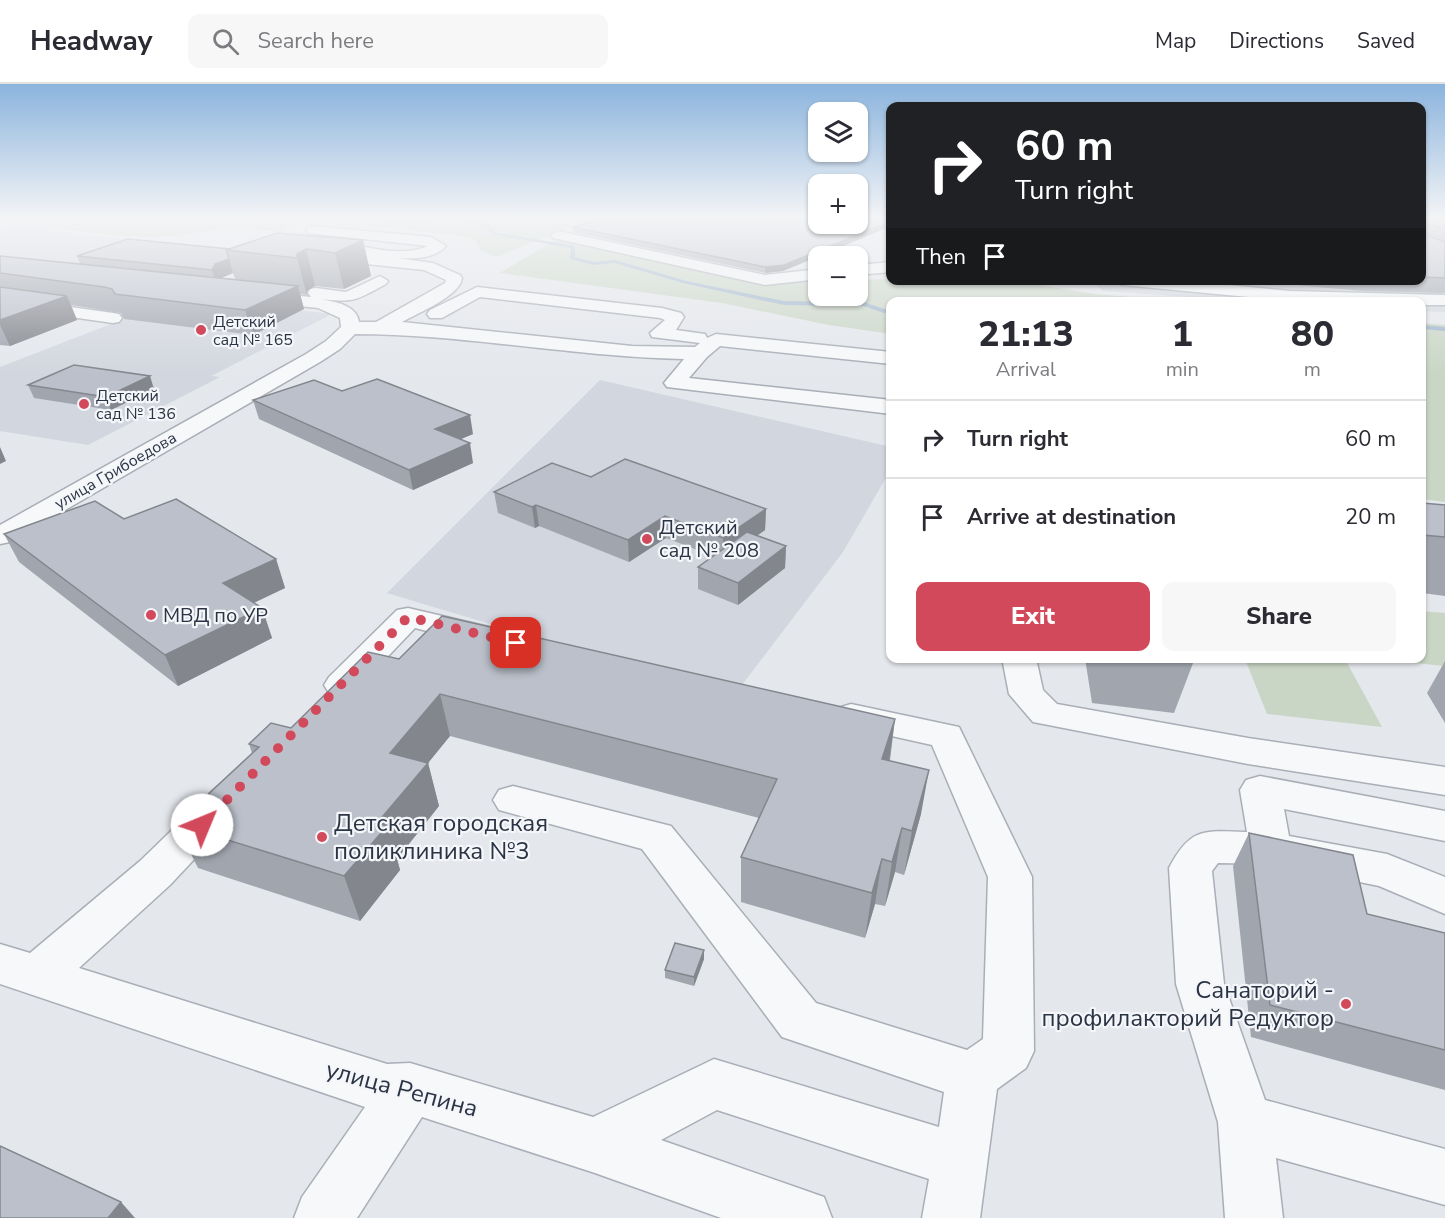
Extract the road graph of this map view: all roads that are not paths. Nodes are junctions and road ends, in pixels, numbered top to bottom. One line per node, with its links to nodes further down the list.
1 (434, 269): 6 (street)
2 (714, 269): 3 (street)
3 (808, 274)
4 (380, 281): 15 (street)
5 (1174, 285): 8 (street)
6 (447, 291): 7 (street); 16 (street)
7 (474, 294): 17 (street); 18 (street)
8 (1329, 297)
9 (1426, 300): 10 (street)
10 (1445, 300)
11 (0, 302): 13 (street)
12 (0, 316): 14 (street)
13 (113, 318)
14 (88, 328)
15 (350, 328): 16 (street); 24 (street, улица Грибоедова)
16 (380, 328): 17 (street)
17 (411, 328): 20 (street)
18 (659, 333): 19 (street); 20 (street)
19 (716, 340): 21 (street); 22 (street)
20 (632, 352): 21 (street)
21 (700, 354): 23 (street)
22 (886, 357)
23 (886, 406)
24 (0, 536)
25 (512, 642): 27 (street)
26 (1020, 663): 29 (street)
27 (318, 708)
28 (817, 709): 36 (street)
29 (1445, 781)
30 (236, 791): 35 (street)
31 (513, 800): 36 (street)
32 (1445, 826): 33 (street)
33 (1271, 848): 34 (street); 38 (street)
34 (1445, 896)
35 (19, 970): 37 (street, улица Репина)
36 (972, 1076): 40 (street)
37 (410, 1088): 39 (street, улица Репина); 42 (street)
38 (1245, 1122): 41 (street); 45 (street)
39 (595, 1145): 40 (street); 43 (street, улица Репина)
40 (959, 1161): 44 (street)
41 (1445, 1177)
42 (323, 1218)
43 (803, 1218)
44 (951, 1218)
45 (1254, 1218)

